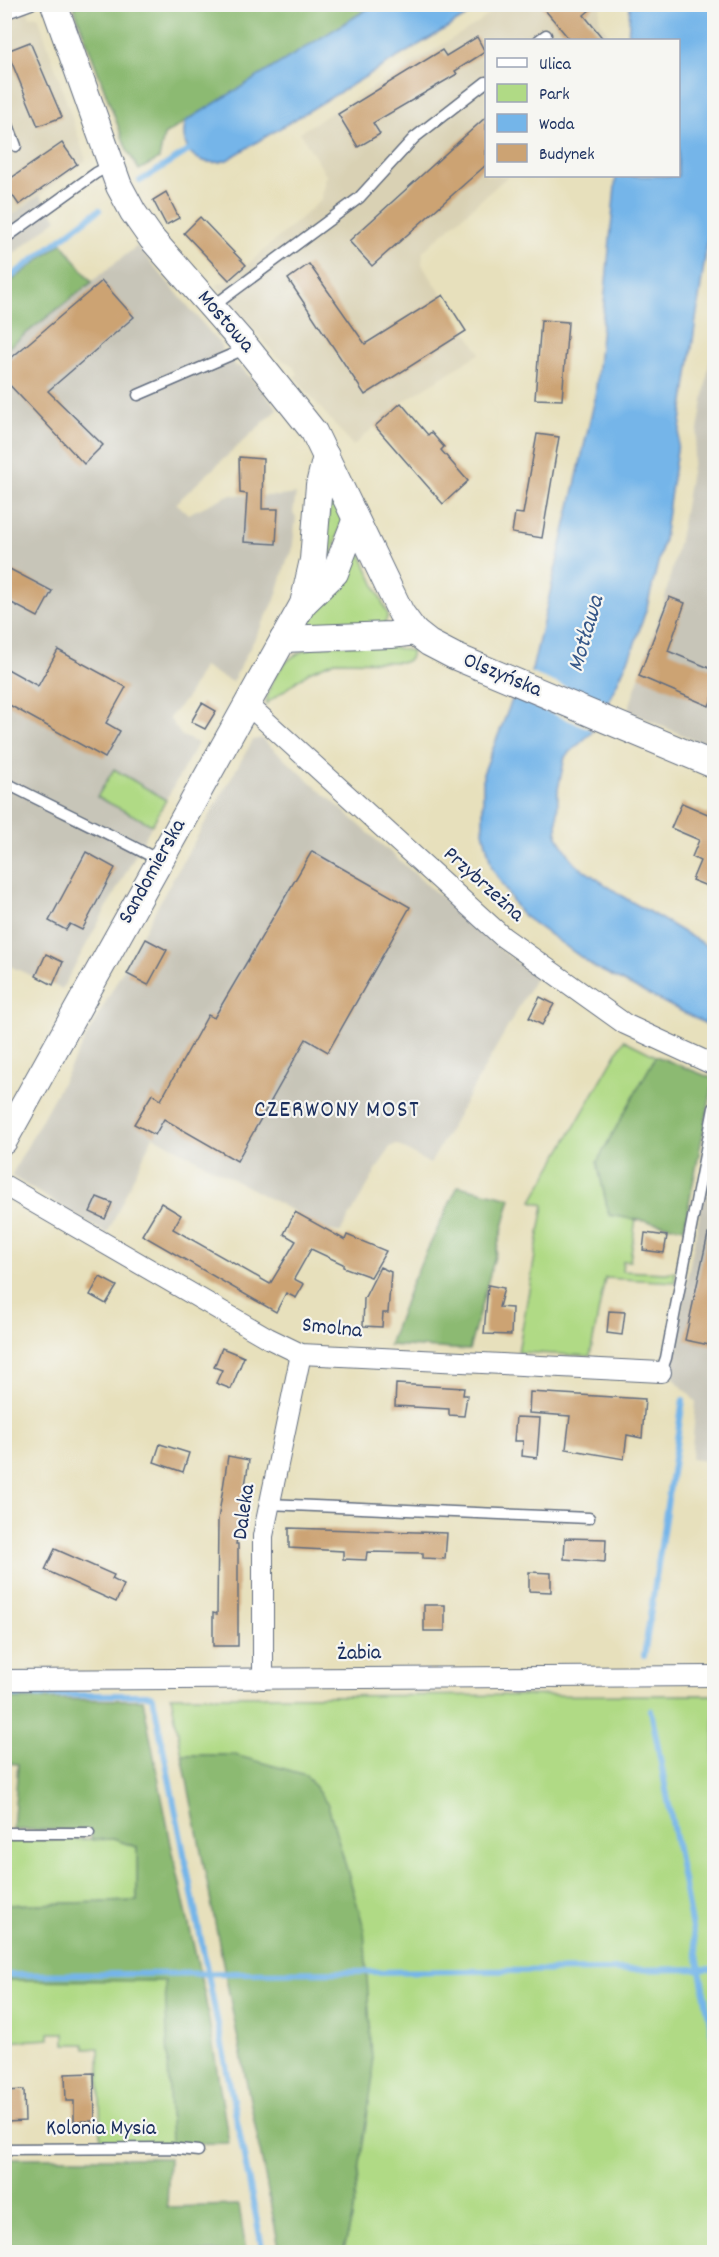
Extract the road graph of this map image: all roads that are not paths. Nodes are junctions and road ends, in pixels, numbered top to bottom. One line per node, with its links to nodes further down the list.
1 (31, 4): 3 (lane)
2 (54, 4): 7 (street, Mostowa)
3 (4, 14)
4 (485, 83): 9 (lane)
5 (4, 114): 6 (lane)
6 (16, 146)
7 (111, 165): 8 (lane); 9 (street, Mostowa)
8 (4, 239)
9 (212, 307): 10 (street, Mostowa)
10 (247, 348): 11 (lane); 12 (street, Mostowa)
11 (138, 395)
12 (327, 456): 13 (street, Mostowa); 14 (street, Sandomierska)
13 (355, 521): 14 (street, Sandomierska); 15 (street, Mostowa)
14 (303, 604): 16 (street, Sandomierska)
15 (415, 632): 16 (street); 18 (street, Olszyńska)
16 (283, 639): 17 (street, Sandomierska)
17 (247, 704): 20 (street, Sandomierska); 21 (street, Przybrzeżna)
18 (714, 765)
19 (4, 782): 20 (lane)
20 (160, 861): 23 (street, Sandomierska)
21 (714, 1065)
22 (714, 1108): 26 (lane)
23 (4, 1141)
24 (4, 1185): 25 (street, Smolna)
25 (301, 1354): 26 (street, Smolna); 27 (street, Daleka)
26 (661, 1372)
27 (268, 1504): 28 (lane); 31 (street, Daleka)
28 (589, 1518)
29 (714, 1676): 31 (street, Żabia)
30 (4, 1680): 31 (street, Żabia)
31 (263, 1680)
32 (4, 1833): 33 (lane)
33 (89, 1833)
34 (4, 2148): 35 (lane, Kolonia Mysia)
35 (198, 2151)

